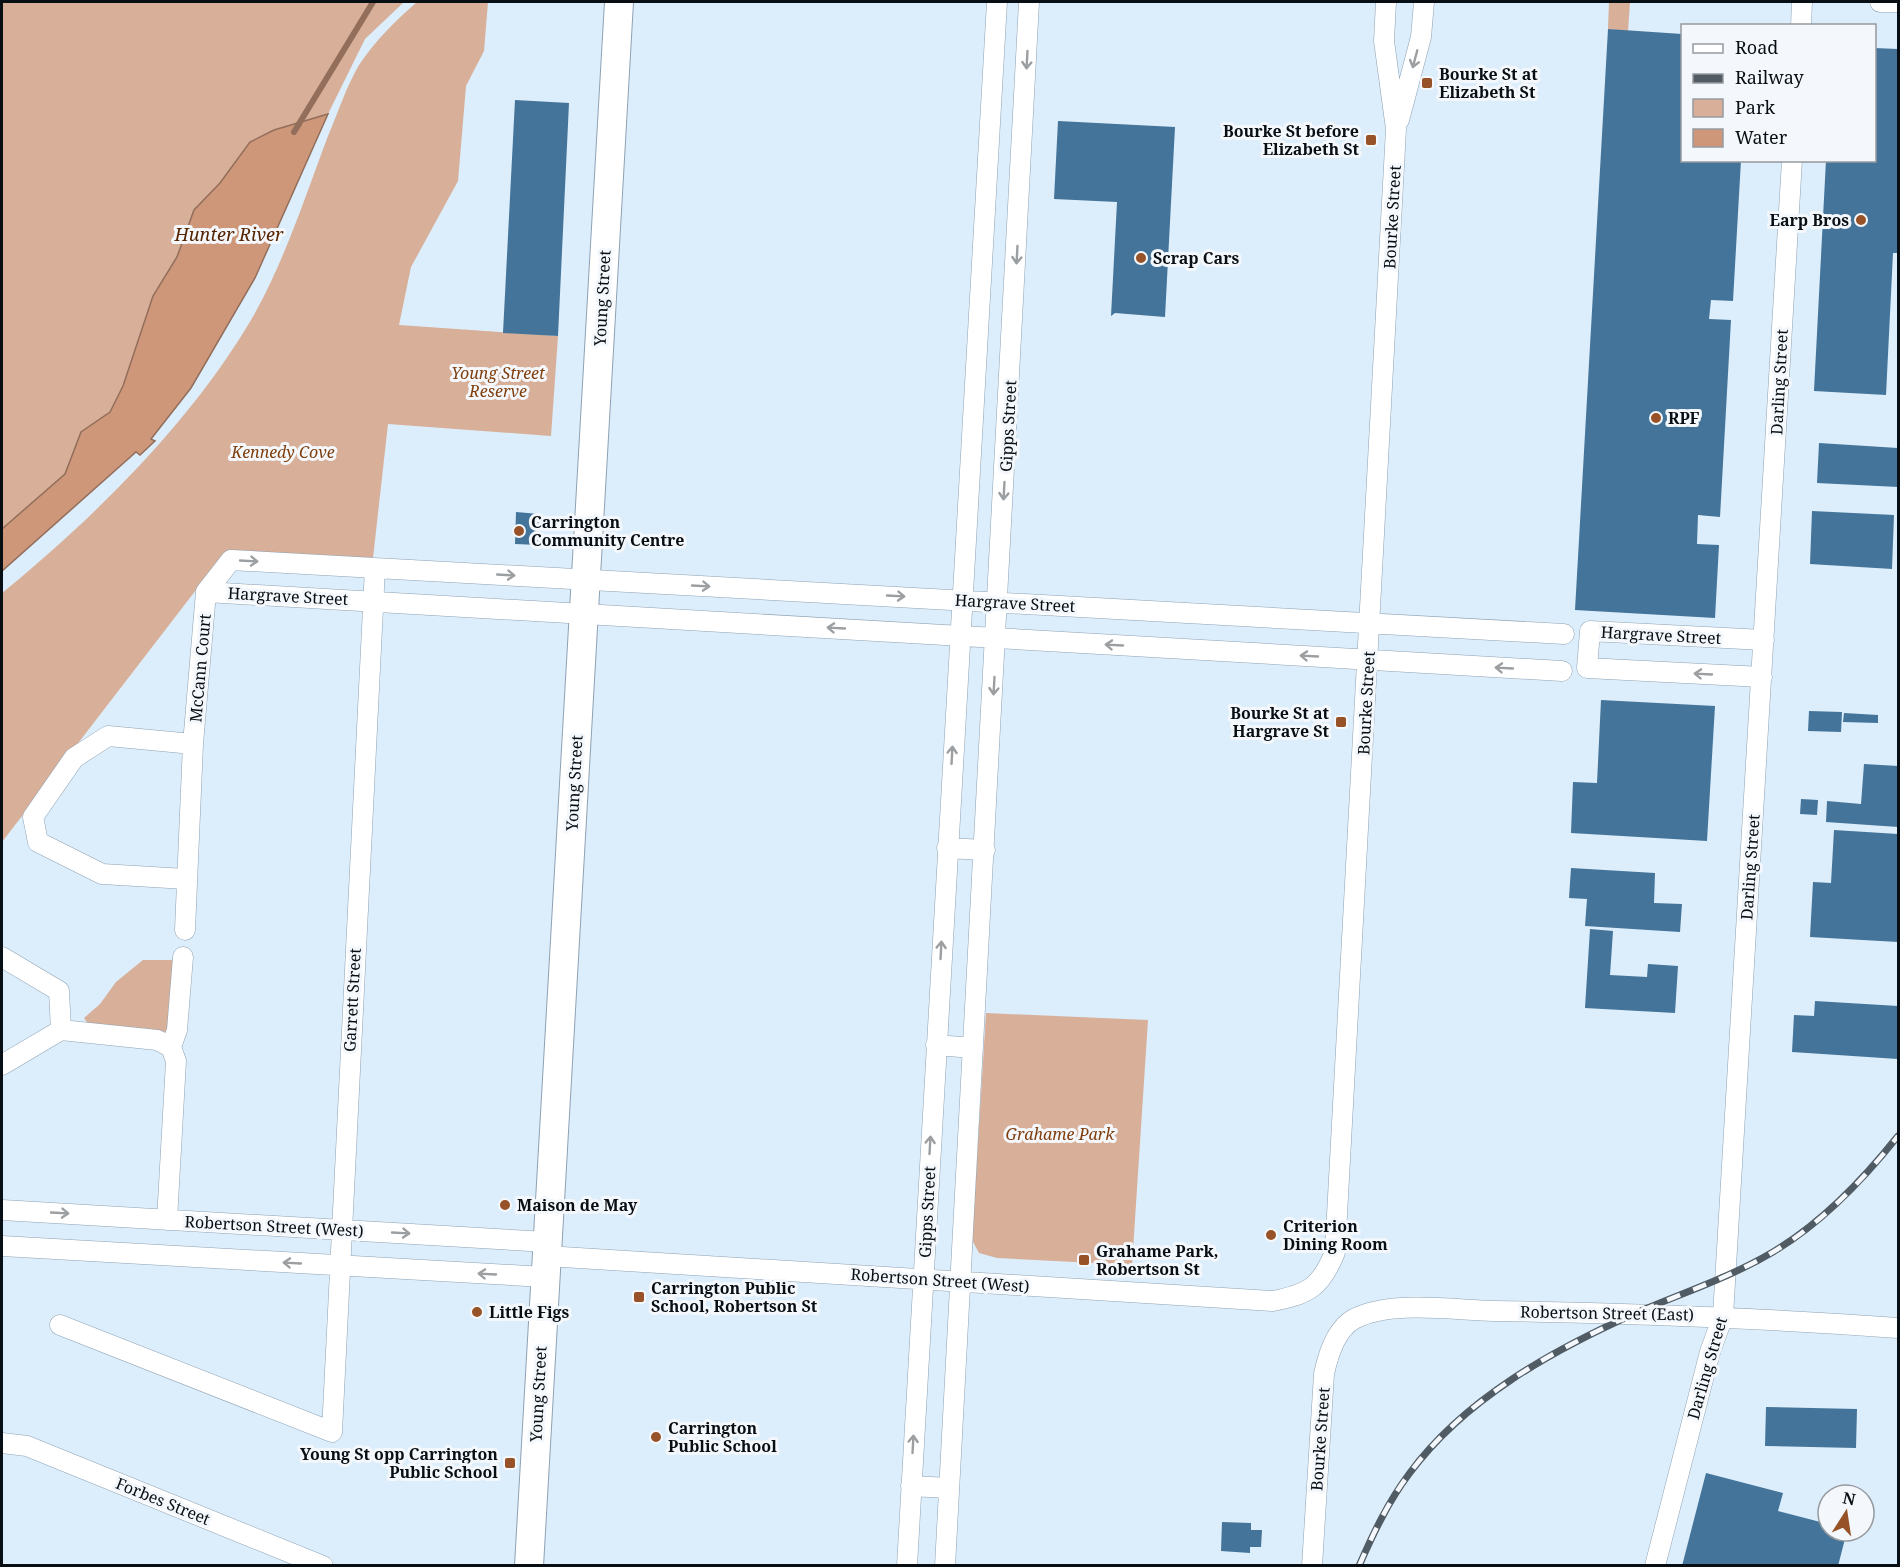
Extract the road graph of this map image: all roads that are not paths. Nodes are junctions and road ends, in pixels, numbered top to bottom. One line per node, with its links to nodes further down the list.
1 (619, 2): 14 (main road, Young Street)
2 (997, 2): 16 (street, Gipps Street)
3 (1029, 2): 18 (street, Gipps Street, one-way to 18)
4 (1386, 2): 10 (street, Bourke Street)
5 (1424, 2): 10 (street, Bourke Street, one-way to 10)
6 (1802, 2): 9 (street)
7 (1880, 2): 8 (street)
8 (1899, 2)
9 (1800, 24)
10 (1396, 129): 21 (street, Bourke Street)
11 (1792, 162): 25 (street, Darling Street)
12 (375, 567): 13 (street, Hargrave Street); 15 (street, Hargrave Street, one-way to 12); 17 (street, Garrett Street)
13 (467, 573): 14 (street, Hargrave Street, one-way to 14); 19 (street)
14 (586, 579): 16 (street, Hargrave Street, one-way to 16); 20 (main road, Young Street)
15 (206, 591): 17 (street, Hargrave Street); 29 (street, McCann Court)
16 (961, 600): 18 (street, Hargrave Street); 23 (street, Gipps Street)
17 (373, 601): 19 (street, Hargrave Street); 43 (street, Garrett Street)
18 (998, 602): 21 (street, Hargrave Street); 24 (street, Gipps Street)
19 (466, 607): 20 (street, Hargrave Street)
20 (584, 614): 23 (street, Hargrave Street, one-way to 20); 45 (main road, Young Street)
21 (1370, 623): 22 (street, Hargrave Street); 26 (street, Bourke Street)
22 (1564, 634)
23 (959, 636): 24 (street, Hargrave Street); 30 (street, Gipps Street, one-way to 23)
24 (997, 638): 26 (street, Hargrave Street, one-way to 24); 31 (street, Gipps Street, one-way to 31)
25 (1764, 640): 28 (street, Darling Street); 28 (street, Hargrave Street, one-way to 25)
26 (1368, 659): 27 (street, Hargrave Street, one-way to 26); 47 (street, Bourke Street)
27 (1562, 671)
28 (1762, 677): 50 (street, Darling Street)
29 (194, 744): 32 (street, McCann Court); 32 (street, McCann Court)
30 (947, 848): 31 (street); 37 (street, Gipps Street, one-way to 30)
31 (984, 850): 39 (street, Gipps Street)
32 (186, 879): 33 (street, McCann Court)
33 (185, 930)
34 (2, 957): 36 (street)
35 (183, 957): 38 (street)
36 (61, 1030): 38 (street); 40 (street)
37 (936, 1046): 39 (street); 48 (street, Gipps Street, one-way to 37)
38 (171, 1047): 42 (street)
39 (973, 1048): 49 (street, Gipps Street)
40 (2, 1065)
41 (2, 1210): 42 (street, Robertson Street (West), one-way to 42)
42 (167, 1220): 43 (street, Robertson Street (West))
43 (340, 1230): 45 (street, Robertson Street (West), one-way to 45); 46 (street, Garrett Street)
44 (2, 1246): 46 (street, Robertson Street (West), one-way to 44)
45 (546, 1258): 46 (street, Robertson Street (West), one-way to 46); 48 (street, Robertson Street (West)); 58 (main road, Young Street)
46 (339, 1265): 52 (street, Garrett Street)
47 (1326, 1275): 49 (street, Robertson Street (West))
48 (923, 1280): 49 (street, Robertson Street (West)); 55 (street, Gipps Street, one-way to 48)
49 (959, 1282): 56 (street, Gipps Street)
50 (1724, 1316): 51 (street, Robertson Street (East)); 53 (street, Robertson Street (East)); 62 (street, Darling Street)
51 (1353, 1320): 61 (street, Bourke Street)
52 (60, 1325)
53 (1899, 1328)
54 (2, 1443): 57 (street, Forbes Street)
55 (911, 1486): 56 (street); 59 (street, Gipps Street)
56 (949, 1488): 60 (street, Gipps Street)
57 (322, 1566)
58 (529, 1566)
59 (907, 1566)
60 (945, 1566)
61 (1312, 1566)
62 (1655, 1566)

